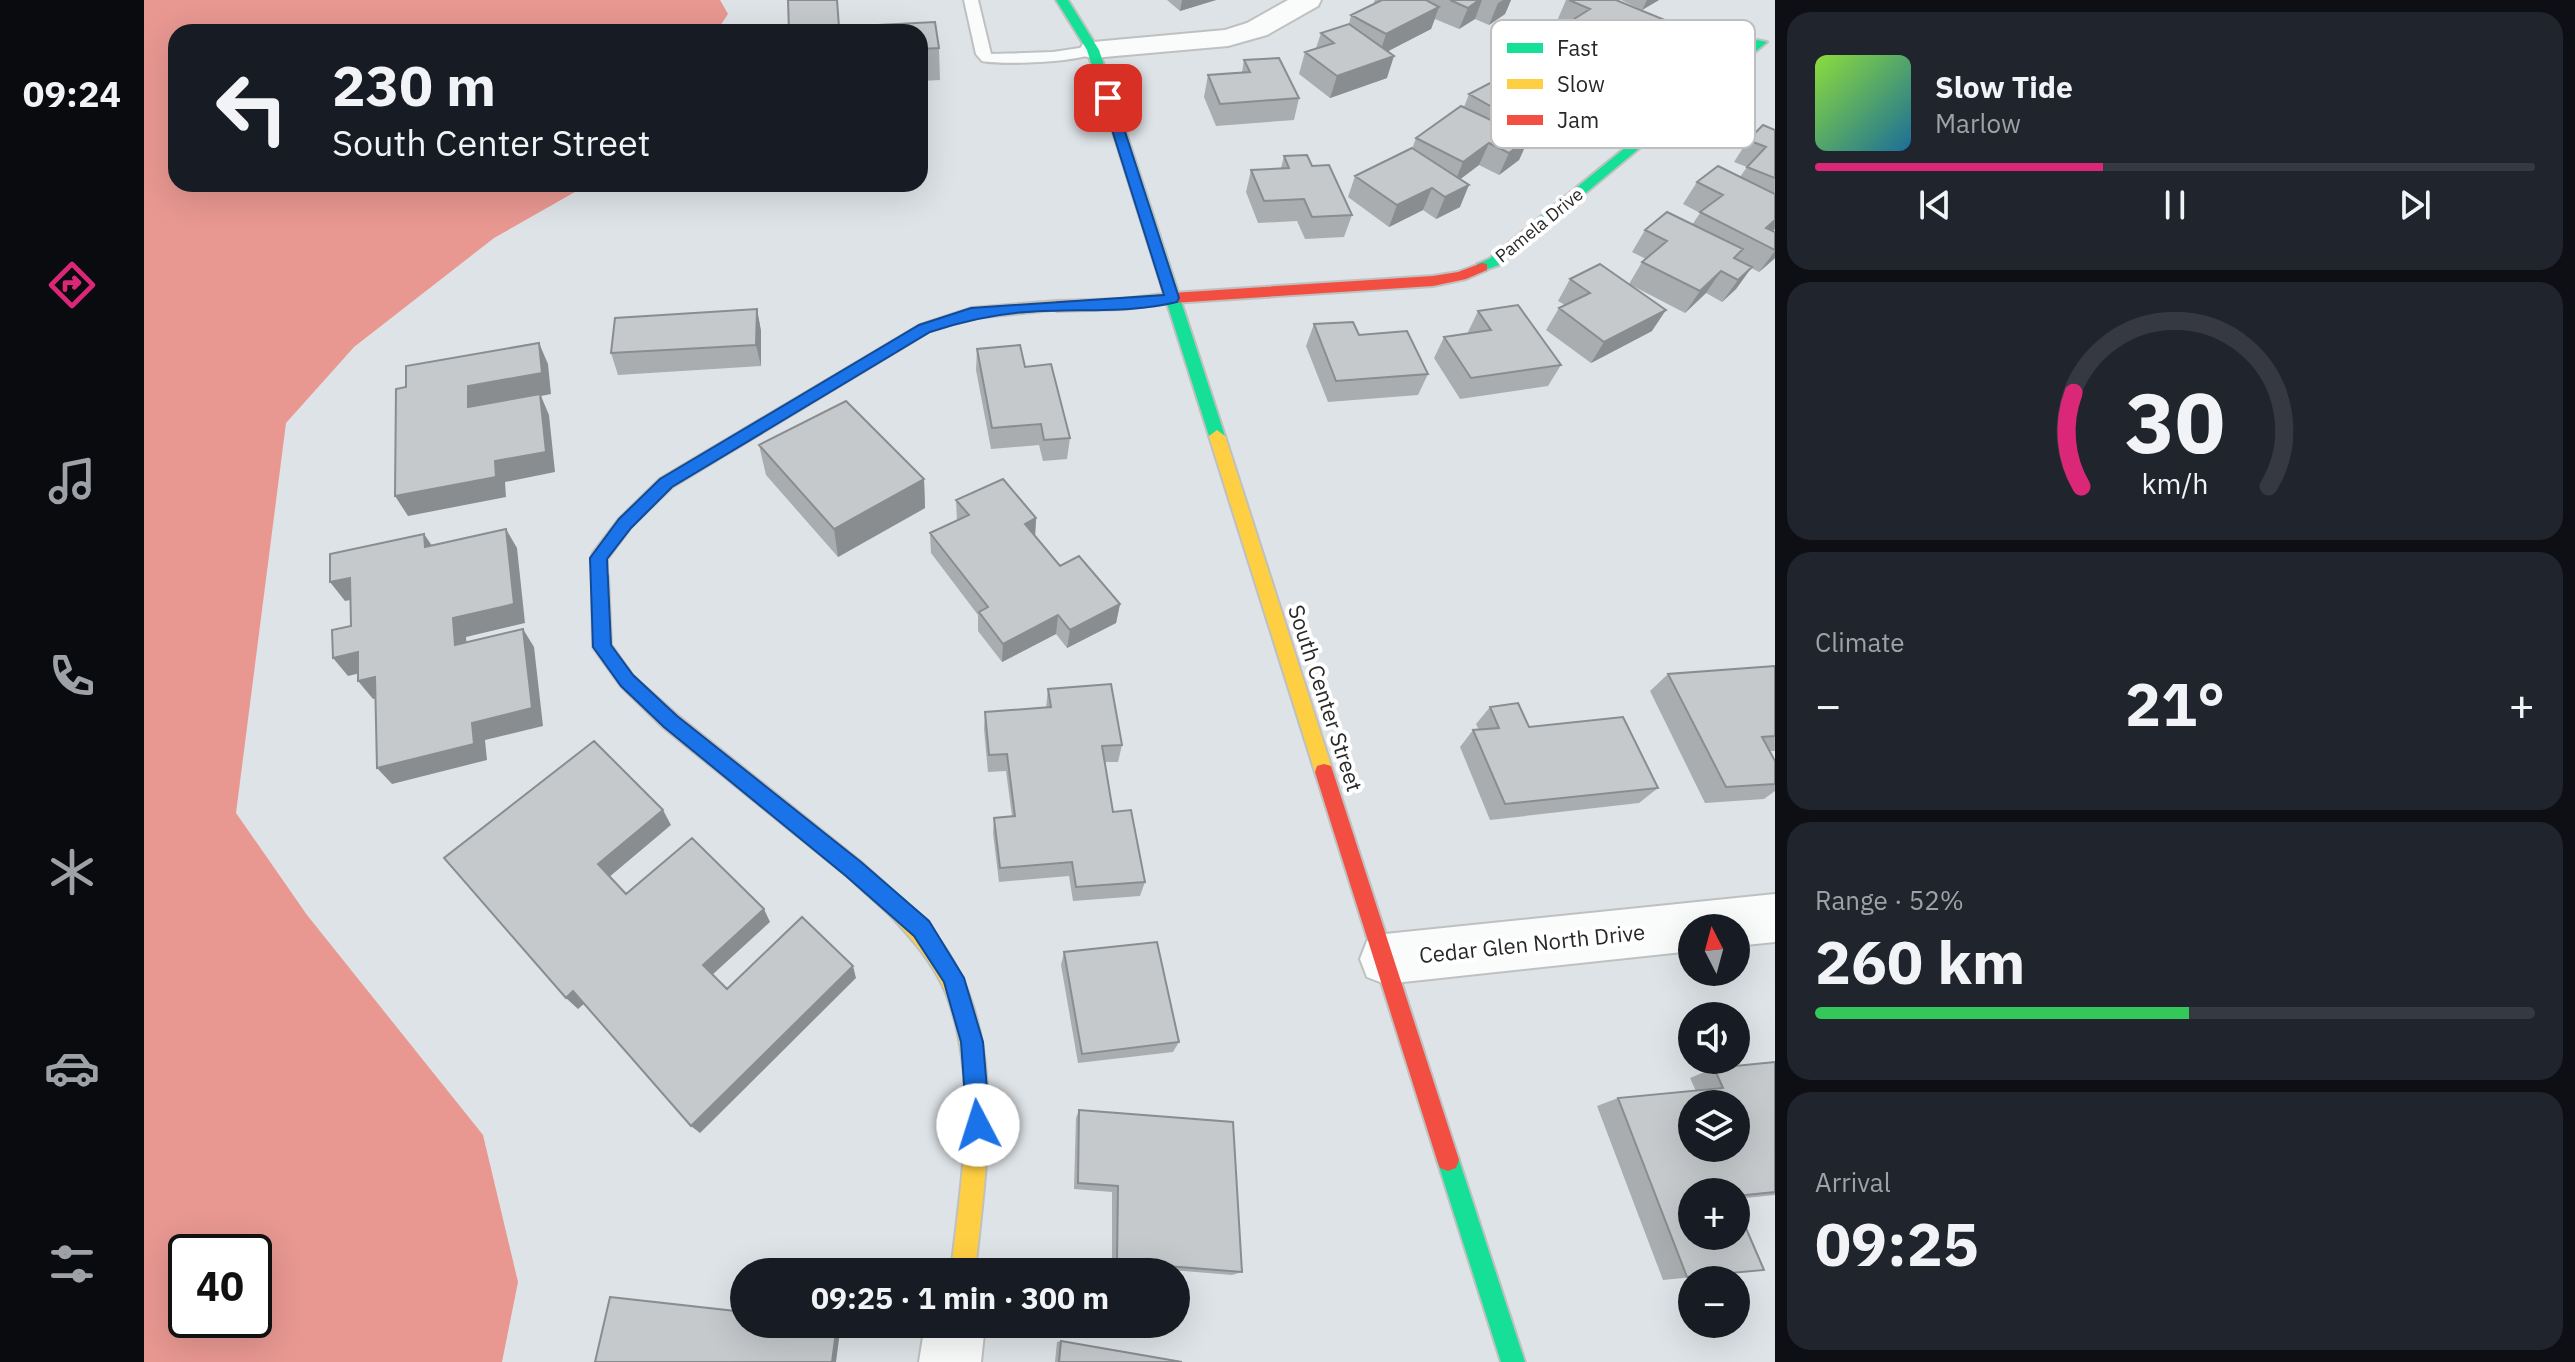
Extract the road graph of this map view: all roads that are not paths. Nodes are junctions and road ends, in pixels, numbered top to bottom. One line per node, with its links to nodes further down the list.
1 (971, 0): 7 (lane)
2 (1062, 0): 7 (street, South Center Street)
3 (1308, 0): 7 (street)
4 (1102, 19): 7 (street)
5 (1761, 42): 6 (street, Pamela Drive)
6 (1755, 47)
7 (1093, 50): 9 (street, South Center Street)
8 (1632, 148): 9 (street, Pamela Drive)
9 (1172, 298): 11 (street, South Center Street); 12 (street, Pamela Drive)
10 (1775, 918): 11 (street, Cedar Glen North Drive)
11 (1385, 959): 15 (street, South Center Street)
12 (964, 1258)
13 (953, 1338): 14 (street)
14 (950, 1362)
15 (1513, 1362)

